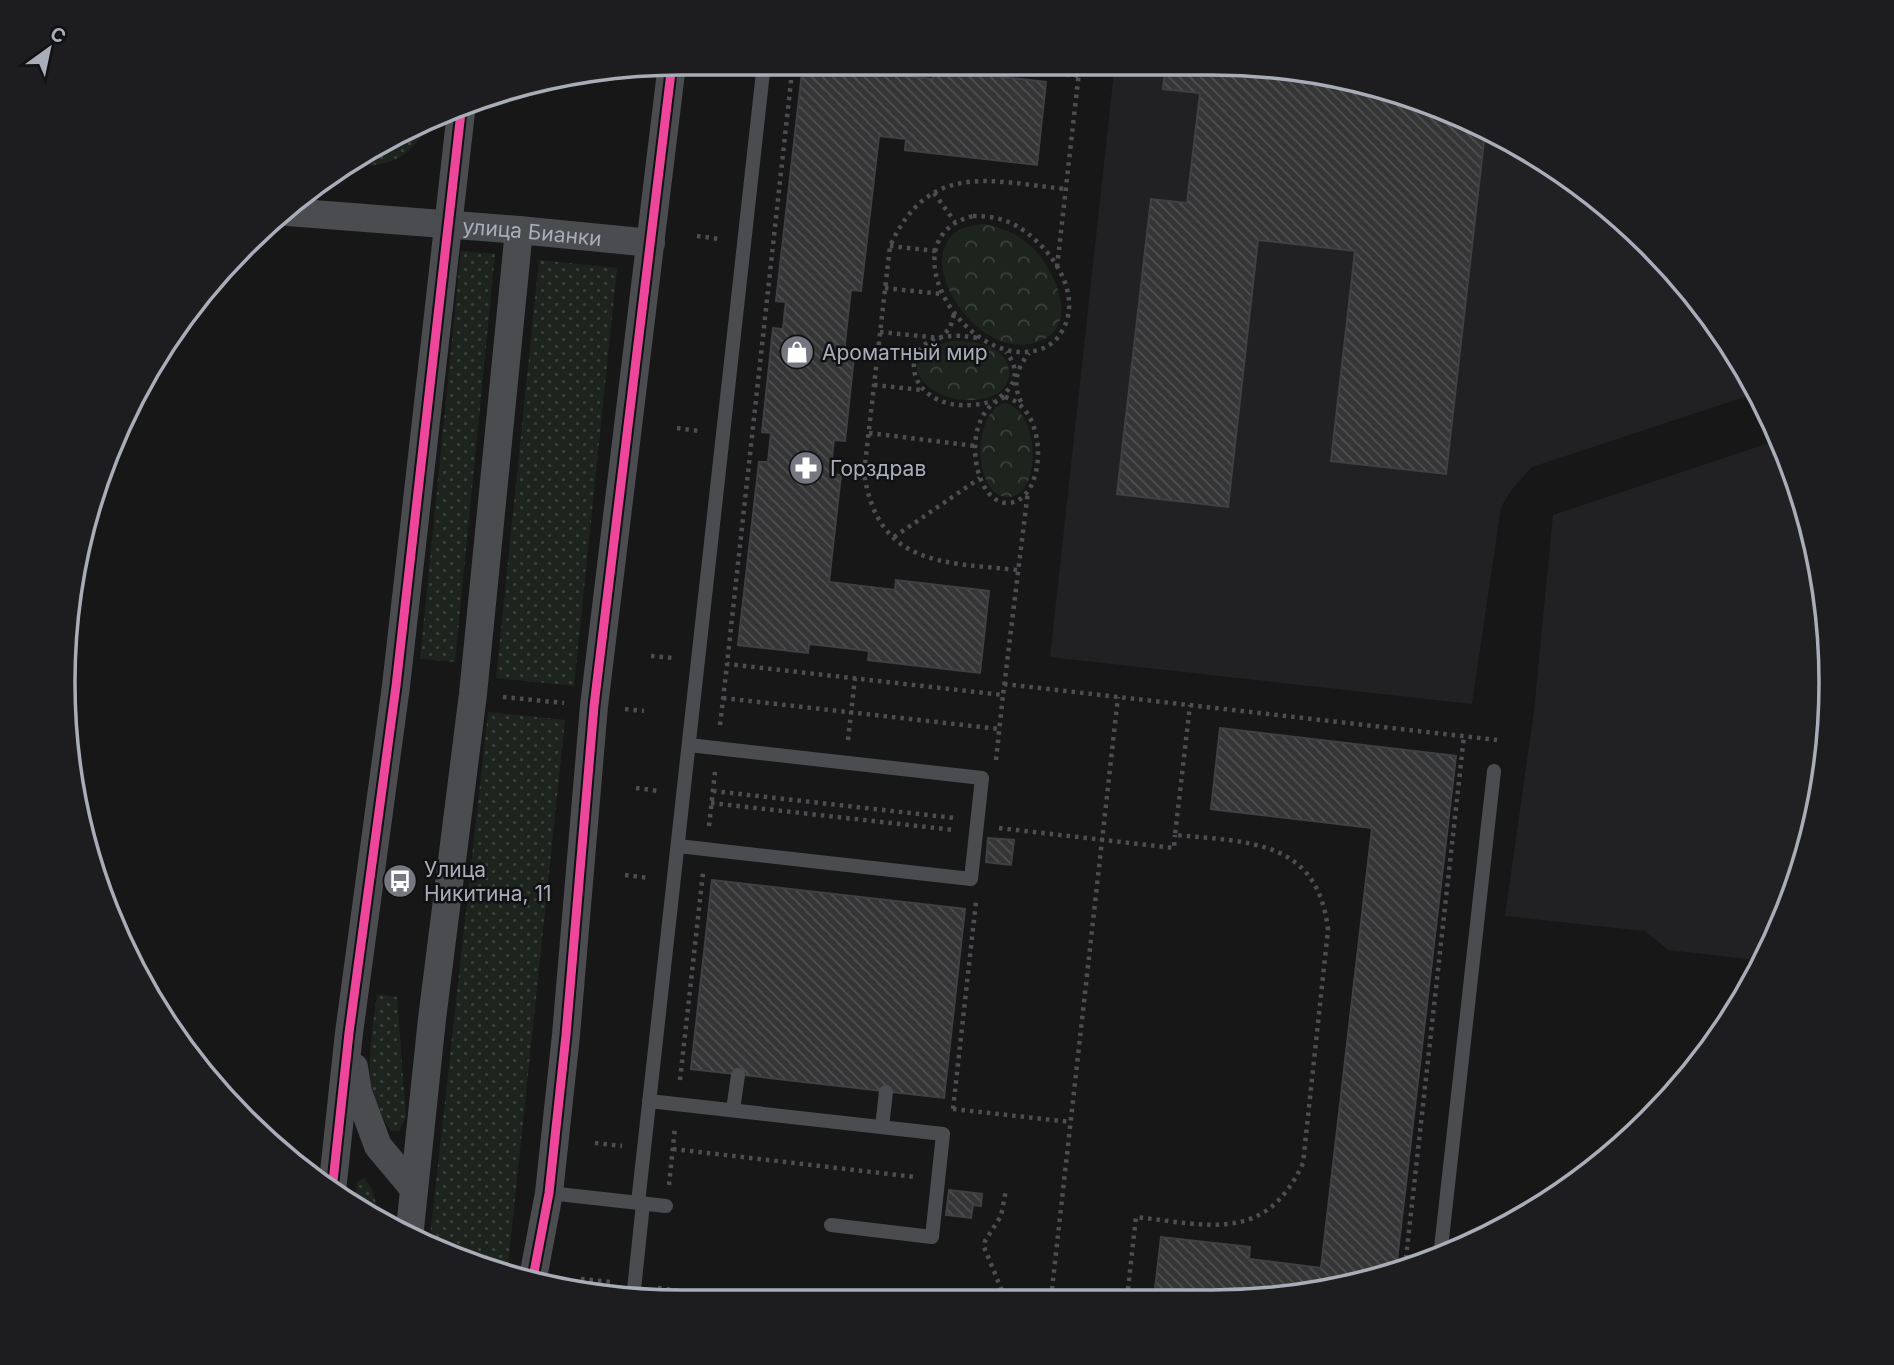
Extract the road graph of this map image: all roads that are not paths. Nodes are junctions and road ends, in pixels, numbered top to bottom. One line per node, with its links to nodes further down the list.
1 (763, 75): 8 (lane)
2 (671, 76): 7 (street)
3 (460, 117): 5 (street)
4 (298, 213): 5 (street, улица Бианки)
5 (449, 225): 6 (street, улица Бианки); 11 (street)
6 (519, 230): 7 (street, улица Бианки); 18 (street)
7 (651, 243): 19 (street)
8 (689, 745): 10 (lane); 10 (lane)
9 (1494, 771): 24 (lane)
10 (677, 846): 14 (lane)
11 (349, 1033): 17 (street); 18 (street)
12 (738, 1074): 15 (lane)
13 (886, 1092): 16 (lane)
14 (649, 1101): 15 (lane); 20 (lane)
15 (733, 1110): 16 (lane)
16 (882, 1127): 23 (lane)
17 (333, 1179)
18 (414, 1189): 22 (street)
19 (549, 1193): 20 (lane); 25 (street)
20 (641, 1203): 21 (lane); 26 (lane)
21 (666, 1206)
22 (410, 1225)
23 (831, 1225)
24 (1441, 1245)
25 (534, 1271)
26 (634, 1287)

